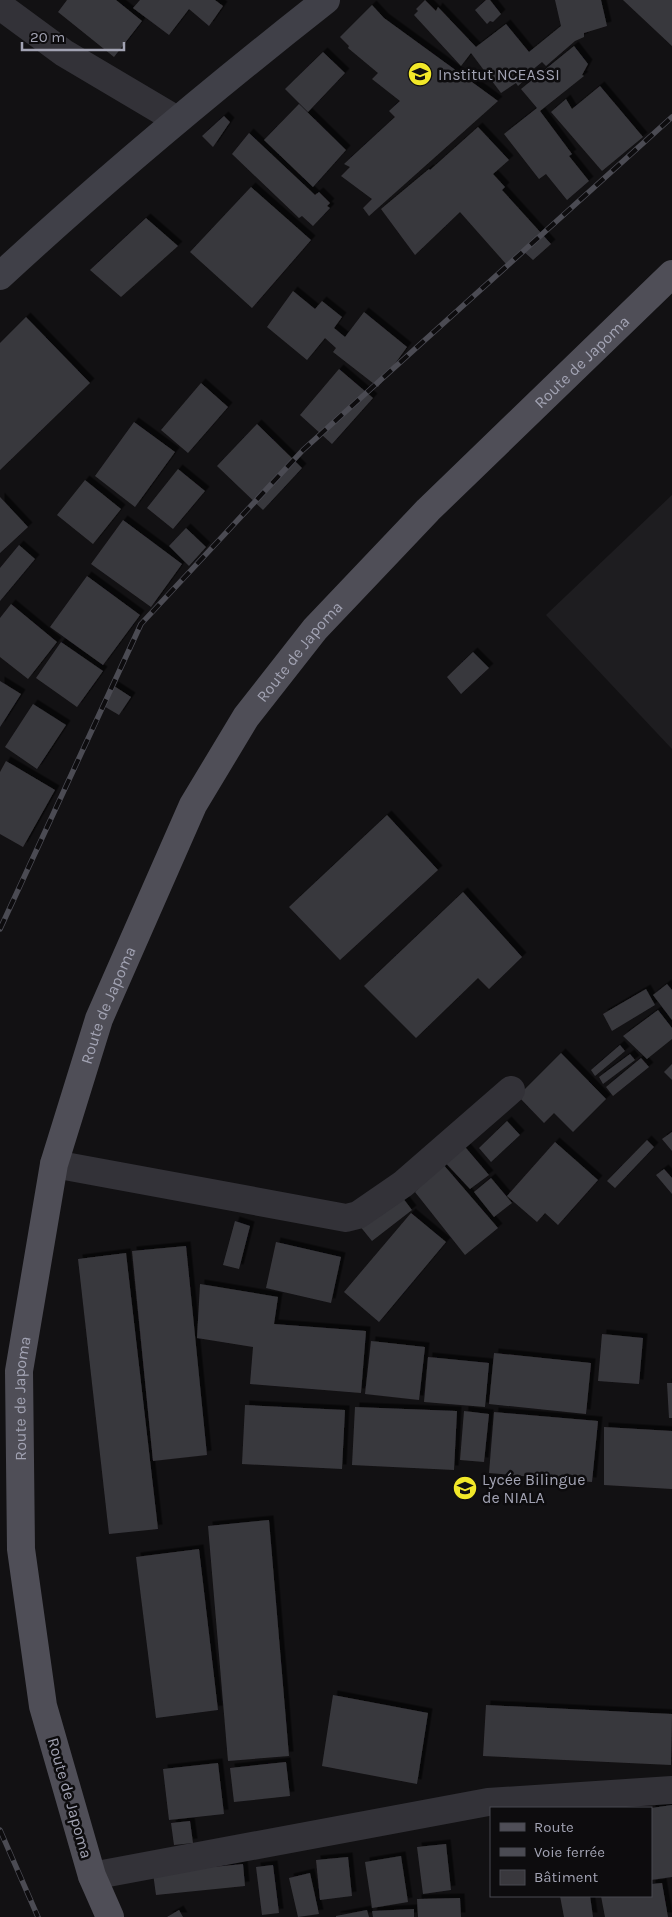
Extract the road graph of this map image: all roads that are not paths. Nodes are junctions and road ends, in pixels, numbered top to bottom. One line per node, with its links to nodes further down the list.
1 (326, 0): 3 (main road)
2 (0, 6): 3 (street)
3 (177, 120): 5 (main road)
4 (672, 274): 7 (main road, Route de Japoma)
5 (0, 276)
6 (511, 1090): 7 (street)
7 (54, 1164): 9 (main road, Route de Japoma)
8 (672, 1790): 9 (street)
9 (92, 1876): 10 (main road, Route de Japoma)
10 (110, 1917)

